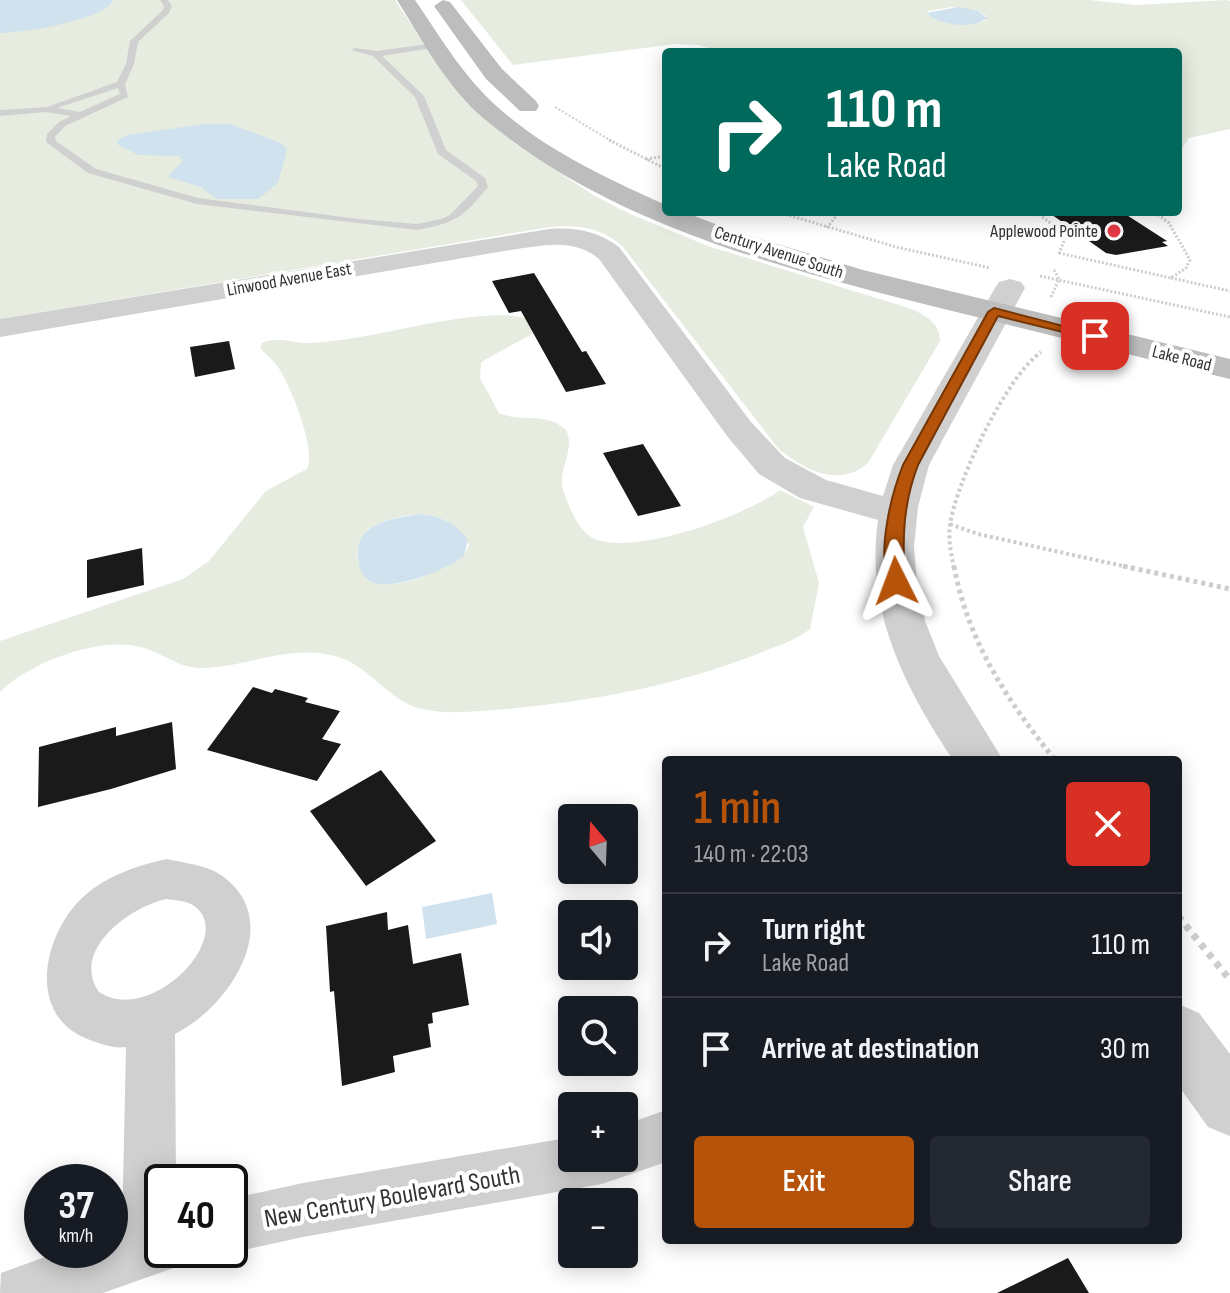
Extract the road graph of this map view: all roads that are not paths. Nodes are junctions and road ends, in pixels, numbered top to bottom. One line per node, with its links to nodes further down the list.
1 (164, 0): 7 (lane)
2 (406, 0): 4 (main road, Century Avenue South)
3 (439, 0): 11 (main road)
4 (436, 45): 6 (lane); 12 (main road, Century Avenue South)
5 (355, 50): 6 (lane)
6 (376, 54): 10 (lane)
7 (121, 84): 8 (lane); 10 (lane)
8 (45, 109): 9 (lane); 10 (lane)
9 (0, 113)
10 (80, 115)
11 (543, 116)
12 (662, 211)
13 (674, 216): 15 (main road, Century Avenue South)
14 (769, 216): 15 (main road, Century Avenue South)
15 (998, 289): 17 (main road, Lake Road); 18 (main road, Lake Road); 19 (street)
16 (0, 328): 19 (street, Linwood Avenue East)
17 (1230, 341)
18 (1230, 369)
19 (896, 512): 20 (street)
20 (976, 756)
21 (151, 1020): 26 (street)
22 (1182, 1039): 23 (street)
23 (1230, 1105)
24 (662, 1137): 25 (street)
25 (638, 1146)
26 (154, 1164)
27 (558, 1166): 28 (street, New Century Boulevard South)
28 (248, 1222)
29 (144, 1251): 30 (street)
30 (21, 1293)

